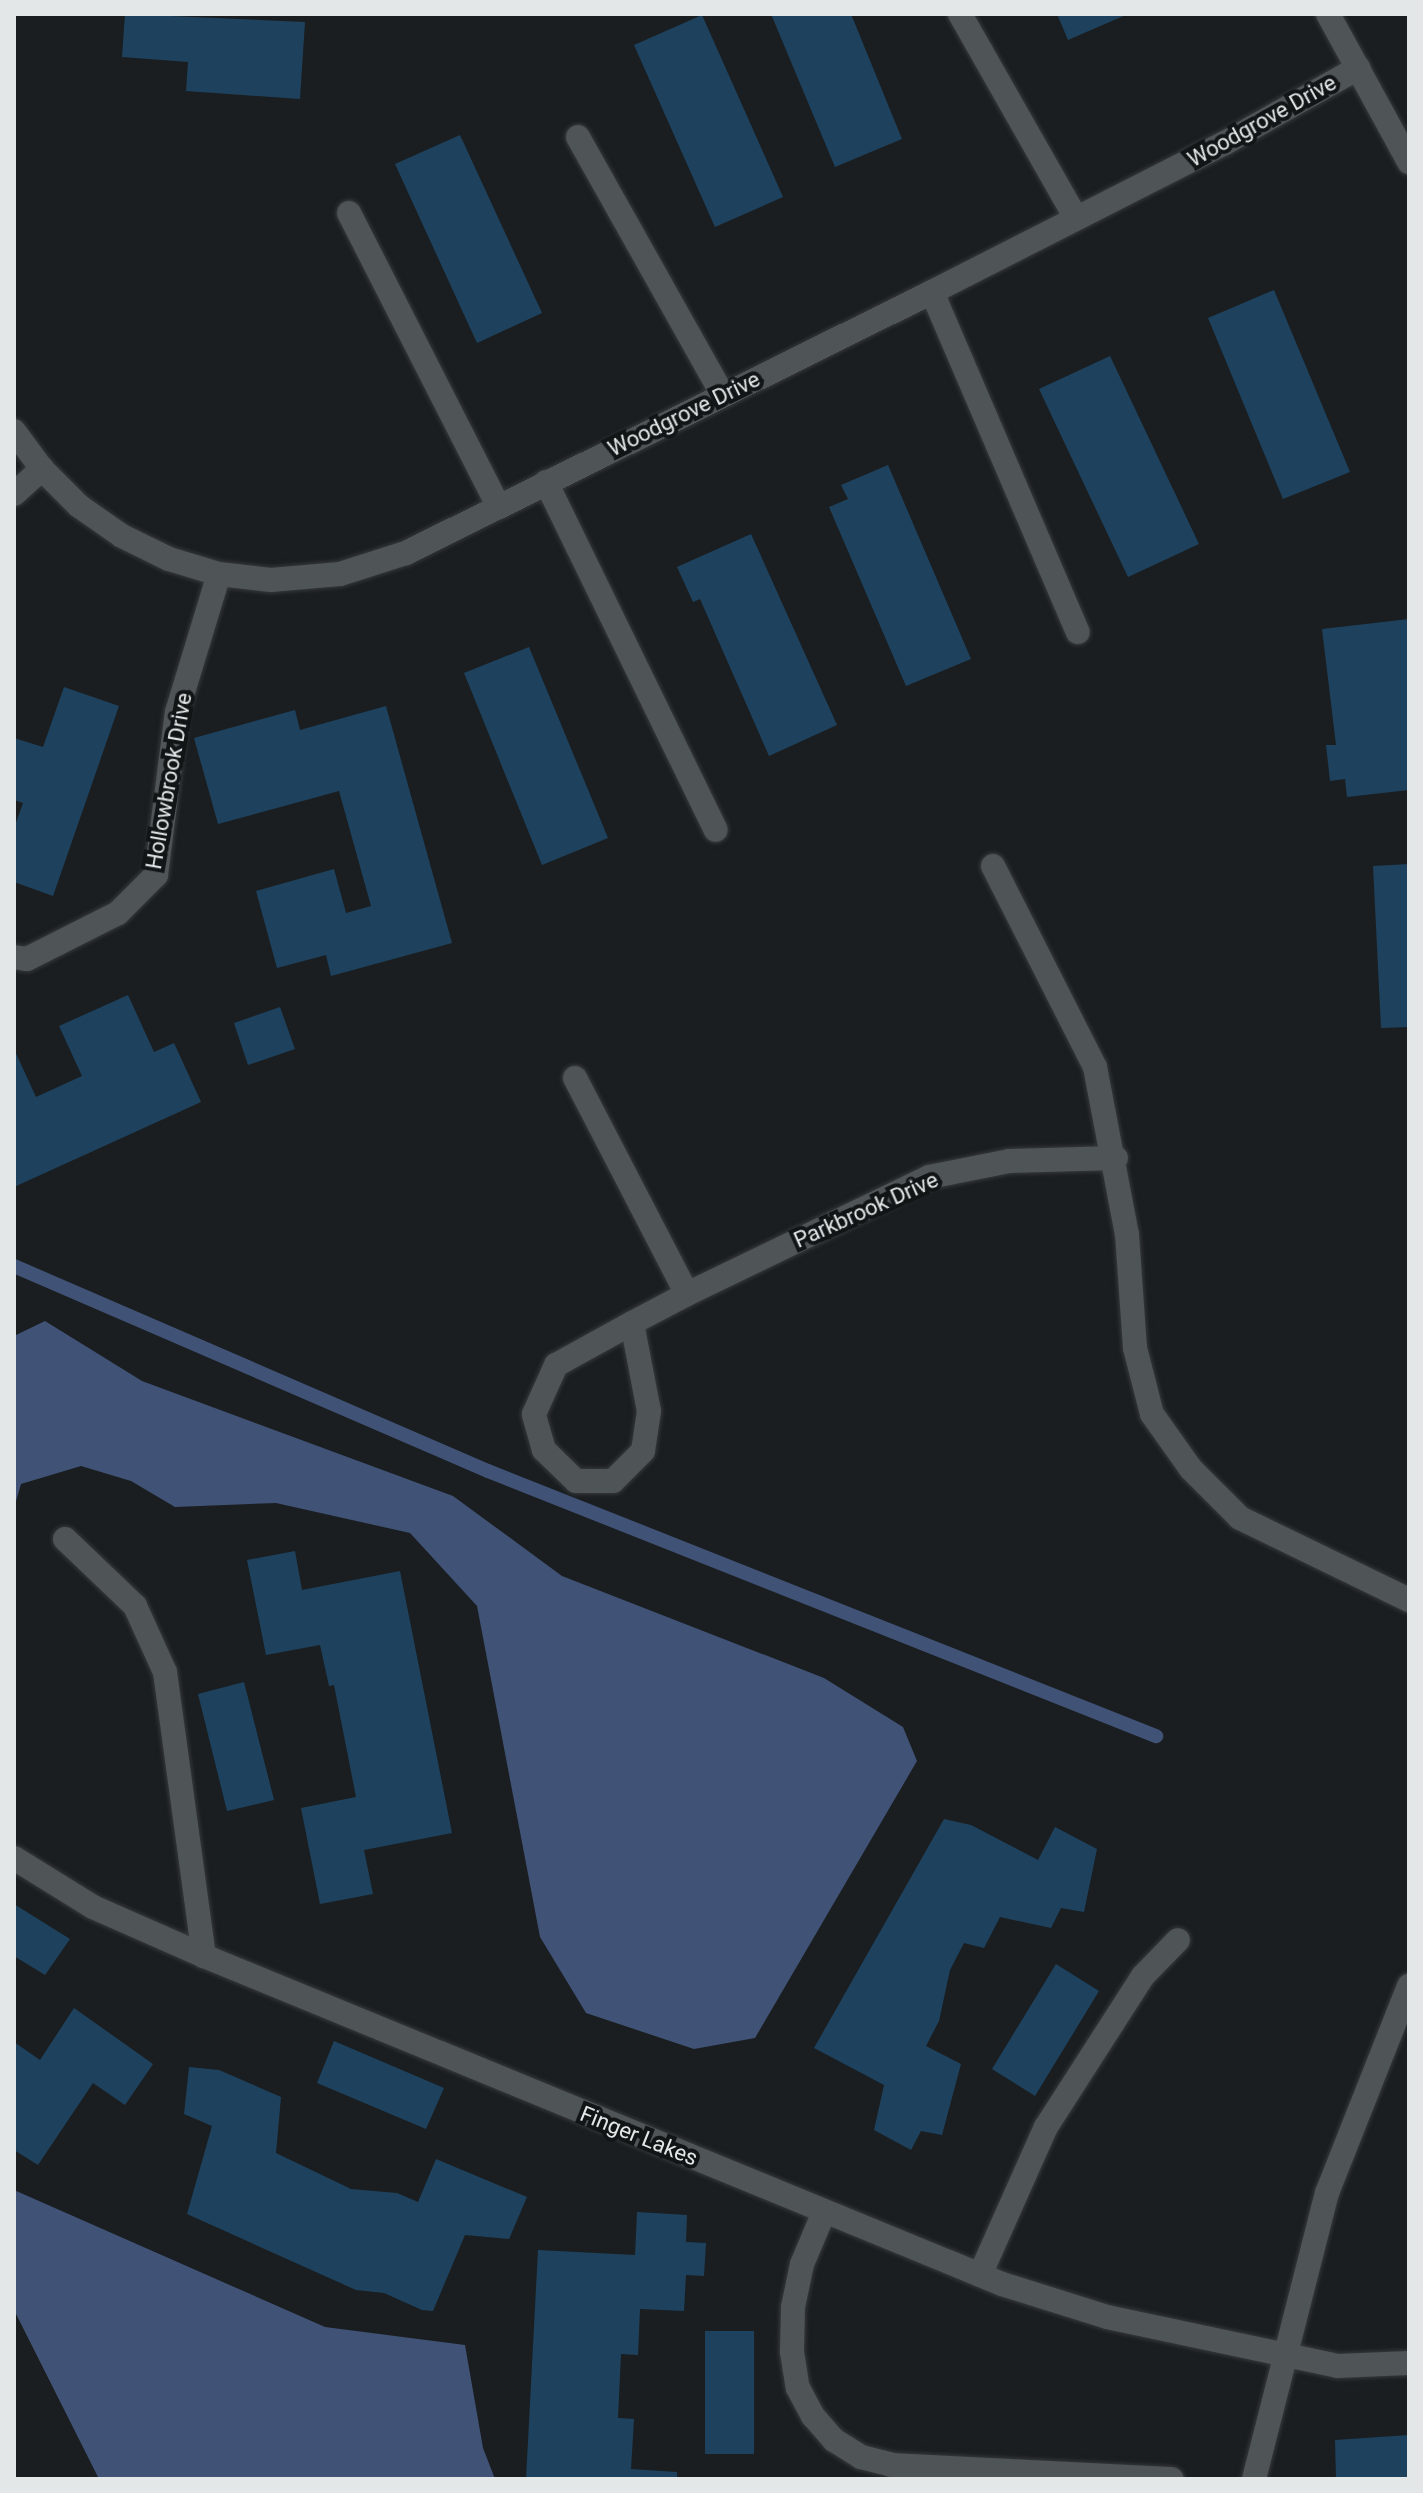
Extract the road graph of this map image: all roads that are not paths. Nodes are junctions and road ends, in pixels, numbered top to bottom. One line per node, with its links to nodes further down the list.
1 (960, 14): 7 (street)
2 (1328, 14): 3 (street)
3 (1358, 68): 5 (street); 7 (street, Woodgrove Drive)
4 (578, 137): 9 (street)
5 (1409, 162)
6 (349, 213): 14 (street)
7 (1076, 218): 8 (street, Woodgrove Drive)
8 (932, 292): 9 (street, Woodgrove Drive); 16 (street)
9 (723, 395): 12 (street, Woodgrove Drive)
10 (14, 431): 11 (street, Woodgrove Drive)
11 (42, 469): 13 (street); 15 (street, Woodgrove Drive)
12 (546, 482): 14 (street, Woodgrove Drive); 17 (street)
13 (14, 494)
14 (498, 505): 15 (street, Woodgrove Drive)
15 (219, 574): 19 (street, Hollowbrook Drive)
16 (1078, 632)
17 (716, 830)
18 (993, 866): 21 (street)
19 (14, 957)
20 (575, 1078): 22 (street)
21 (1116, 1158): 22 (street, Parkbrook Drive); 25 (street)
22 (687, 1294): 23 (street, Parkbrook Drive)
23 (632, 1323): 23 (street, Parkbrook Drive)
24 (65, 1539): 28 (street)
25 (1409, 1600)
26 (14, 1858): 28 (street, Finger Lakes)
27 (1178, 1940): 31 (street)
28 (204, 1956): 30 (street, Finger Lakes)
29 (1409, 1986): 32 (street)
30 (824, 2212): 31 (street, Finger Lakes); 34 (street)
31 (980, 2275): 32 (street, Finger Lakes)
32 (1287, 2355): 33 (street, Finger Lakes); 35 (street)
33 (1409, 2363)
34 (1172, 2479)
35 (1254, 2479)

